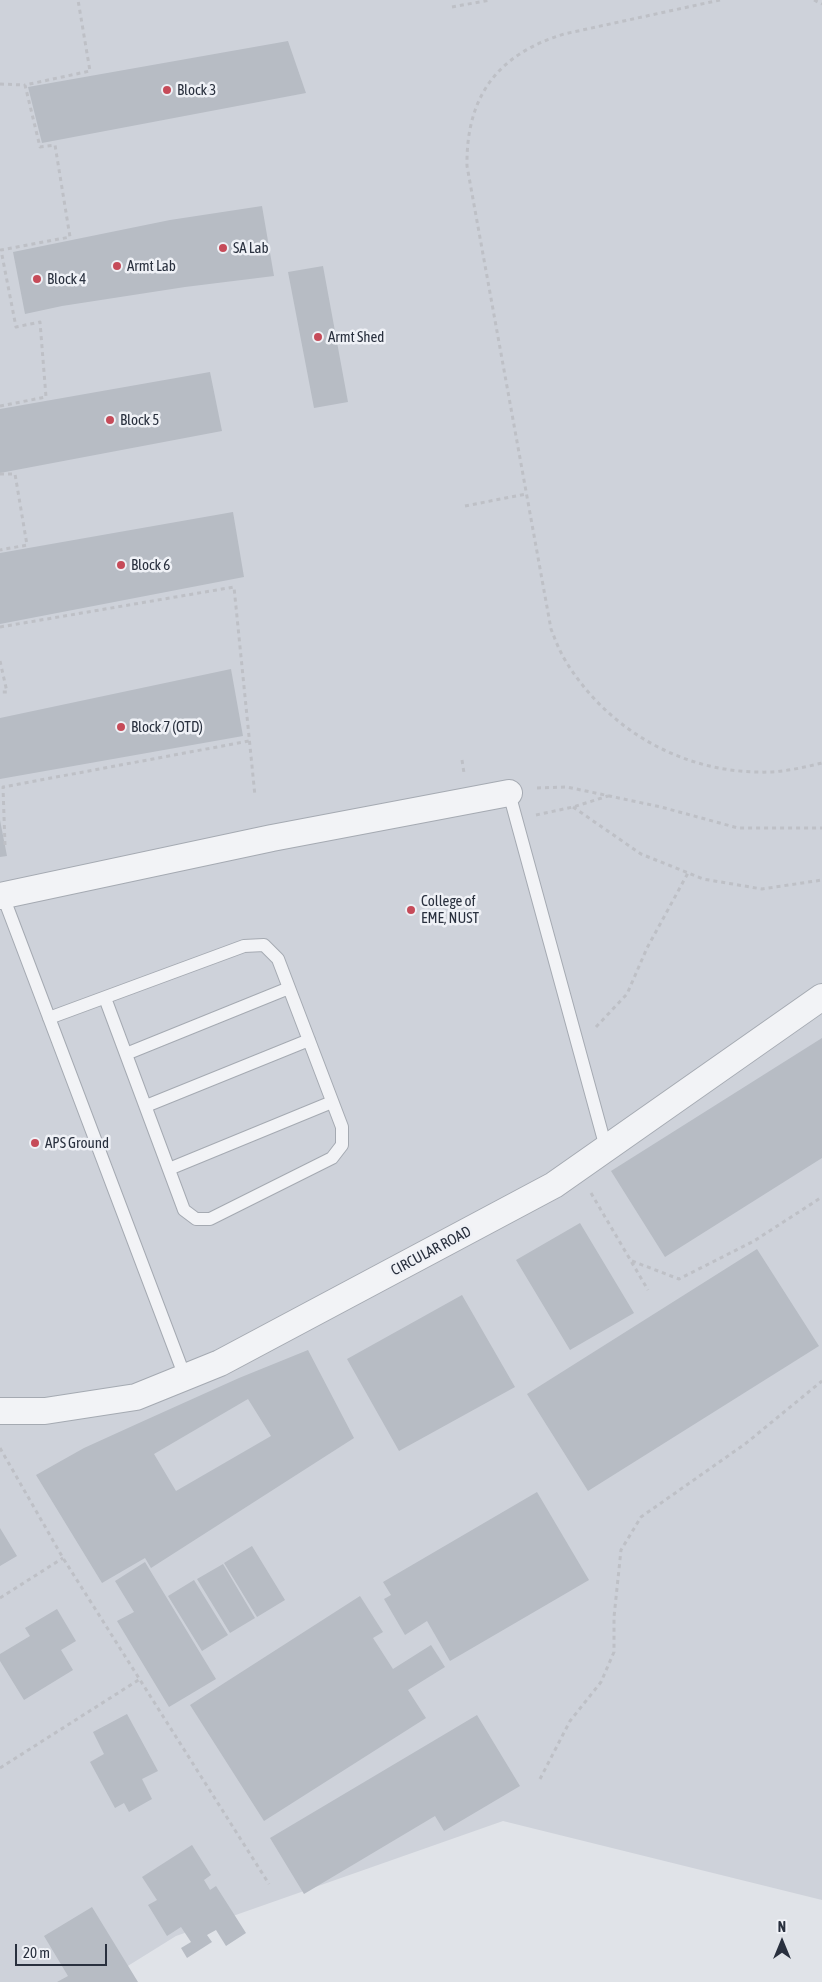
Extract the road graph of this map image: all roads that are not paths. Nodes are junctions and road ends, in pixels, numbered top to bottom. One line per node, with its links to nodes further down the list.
1 (510, 794): 2 (street); 11 (lane)
2 (1, 896): 6 (lane)
3 (289, 988): 5 (lane); 7 (lane); 8 (lane)
4 (822, 997): 11 (street, CIRCULAR ROAD)
5 (105, 998): 6 (lane); 8 (lane)
6 (49, 1018): 13 (lane)
7 (309, 1040): 9 (lane); 10 (lane)
8 (126, 1054): 10 (lane)
9 (332, 1102): 12 (lane); 12 (lane)
10 (146, 1106): 12 (lane)
11 (606, 1148): 13 (street, CIRCULAR ROAD)
12 (169, 1169)
13 (185, 1377): 14 (street, CIRCULAR ROAD)
14 (0, 1411)

